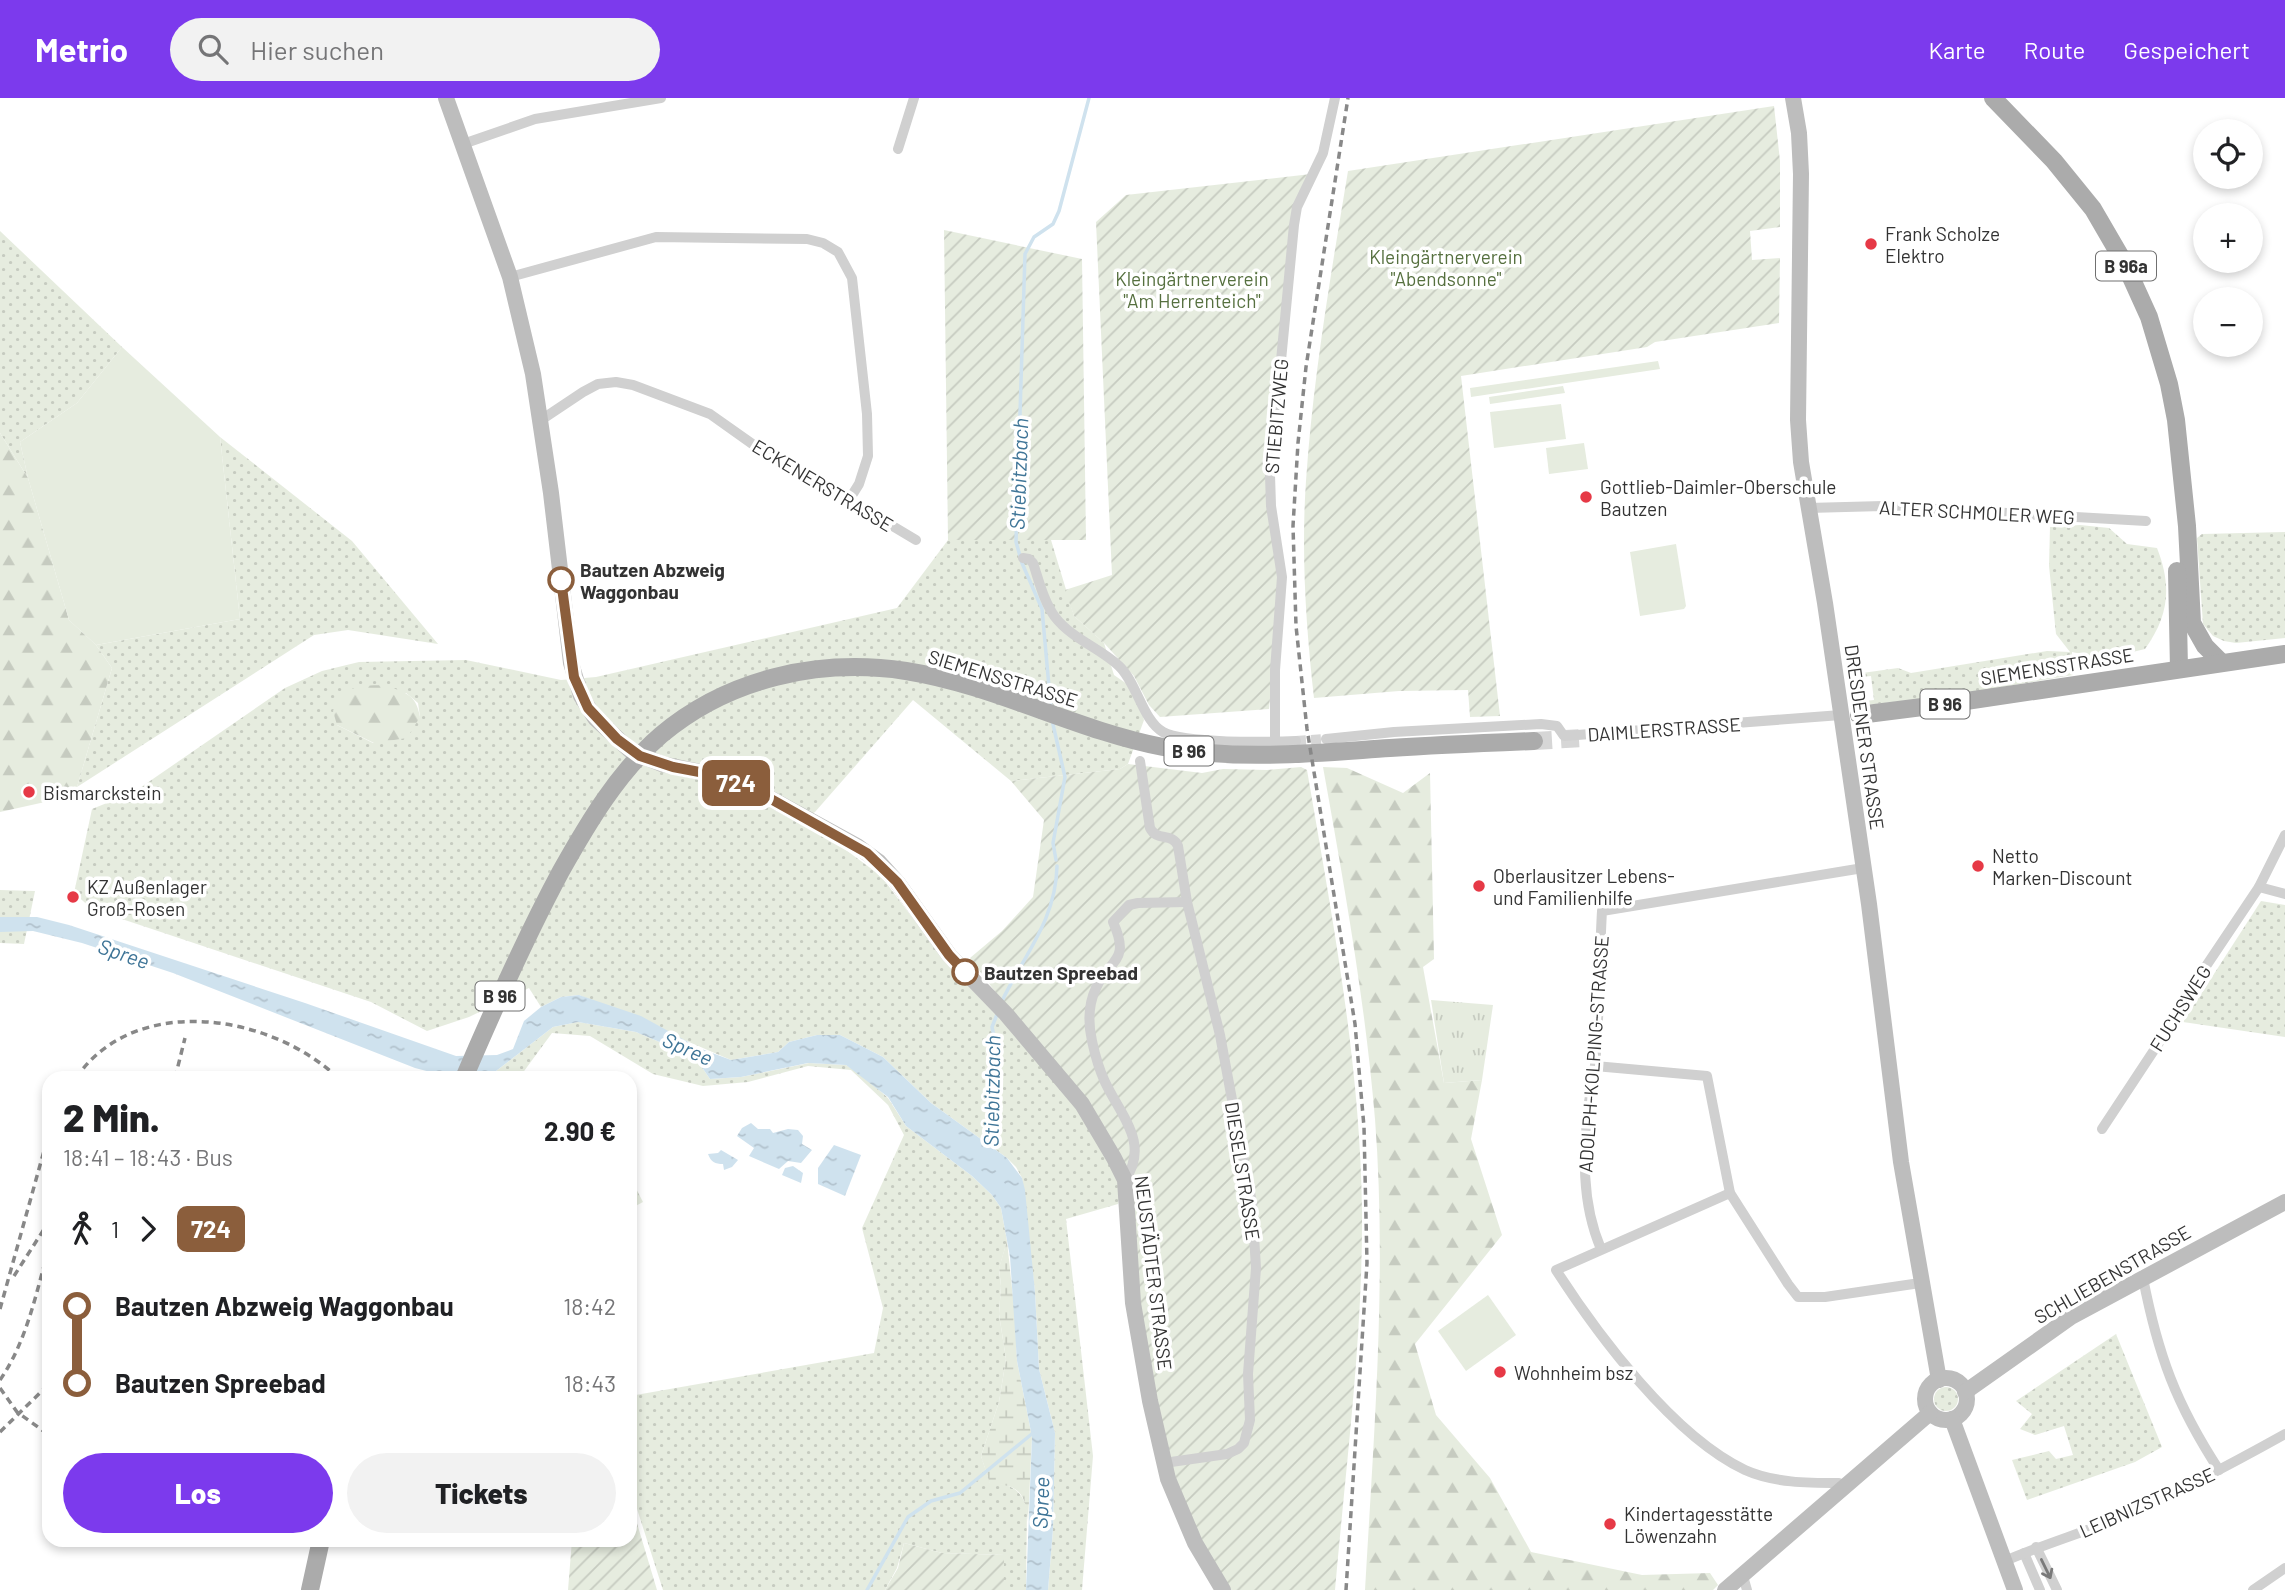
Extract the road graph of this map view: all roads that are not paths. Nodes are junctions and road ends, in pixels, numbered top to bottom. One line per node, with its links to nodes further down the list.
1 (446, 98): 7 (street, NEUSTÄDTER STRASSE)
2 (661, 98): 7 (street)
3 (914, 98): 8 (street)
4 (1335, 98): 25 (street, STIEBITZWEG)
5 (1793, 98): 13 (street, DRESDENER STRASSE)
6 (1993, 98): 11 (main road, B 96a)
7 (463, 145): 9 (street, NEUSTÄDTER STRASSE)
8 (898, 149)
9 (510, 277): 10 (street, NEUSTÄDTER STRASSE); 12 (street)
10 (541, 420): 12 (street, ECKENERSTRASSE); 26 (street, NEUSTÄDTER STRASSE)
11 (2181, 473): 17 (main road, B 96a); 20 (main road, B 96a)
12 (849, 500): 15 (street, ECKENERSTRASSE)
13 (1808, 508): 14 (street, ALTER SCHMOLER WEG); 21 (street, DRESDENER STRASSE)
14 (2146, 521)
15 (916, 541)
16 (1023, 558): 25 (street)
17 (2192, 623): 19 (main road, B 96a); 20 (main road, B 96a)
18 (2285, 654): 19 (main road, B 96)
19 (2221, 662): 20 (main road, B 96)
20 (2187, 668): 21 (main road, SIEMENSSTRASSE / B 96)
21 (1850, 715): 22 (street, DAIMLERSTRASSE); 29 (street, DRESDENER STRASSE)
22 (1326, 739)
23 (1296, 741): 25 (street)
24 (1534, 741): 26 (main road, SIEMENSSTRASSE / B 96)
25 (1275, 742)
26 (640, 756): 34 (main road, SIEMENSSTRASSE / B 96); 36 (street, NEUSTÄDTER STRASSE)
27 (1140, 761): 32 (street, DIESELSTRASSE)
28 (2285, 835): 30 (street, FUCHSWEG)
29 (1863, 868): 33 (street, ADOLPH-KOLPING-STRASSE); 41 (street, DRESDENER STRASSE)
30 (2259, 887): 31 (street); 35 (street, FUCHSWEG)
31 (2285, 894)
32 (1187, 902): 36 (street); 47 (street, DIESELSTRASSE)
33 (1595, 1066): 37 (street); 39 (street, ADOLPH-KOLPING-STRASSE)
34 (467, 1071)
35 (2102, 1129)
36 (1125, 1180): 47 (street, NEUSTÄDTER STRASSE)
37 (1730, 1193): 39 (street); 41 (street)
38 (2285, 1202): 40 (street, SCHLIEBENSTRASSE)
39 (1601, 1249): 49 (street)
40 (2143, 1278): 43 (street, SCHLIEBENSTRASSE); 48 (street)
41 (1920, 1283): 42 (street, DRESDENER STRASSE)
42 (1939, 1380): 43 (street); 44 (street)
43 (1965, 1392): 45 (street)
44 (1930, 1413): 45 (street); 49 (street)
45 (1952, 1419): 53 (street)
46 (2285, 1434): 48 (street, LEIBNIZSTRASSE)
47 (1164, 1463): 57 (street, NEUSTÄDTER STRASSE)
48 (2219, 1470): 51 (street, LEIBNIZSTRASSE)
49 (1846, 1487): 55 (street)
50 (319, 1547): 56 (main road)
51 (2036, 1547): 52 (street, LEIBNIZSTRASSE); 61 (street, one-way to 61)
52 (2024, 1553): 53 (street, LEIBNIZSTRASSE); 60 (street)
53 (2005, 1561): 59 (street)
54 (2285, 1568): 62 (street)
55 (1745, 1583): 58 (street)
56 (310, 1590)
57 (1223, 1590)
58 (1725, 1590)
59 (2015, 1590)
60 (2040, 1590)
61 (2057, 1590)
62 (2253, 1590)

